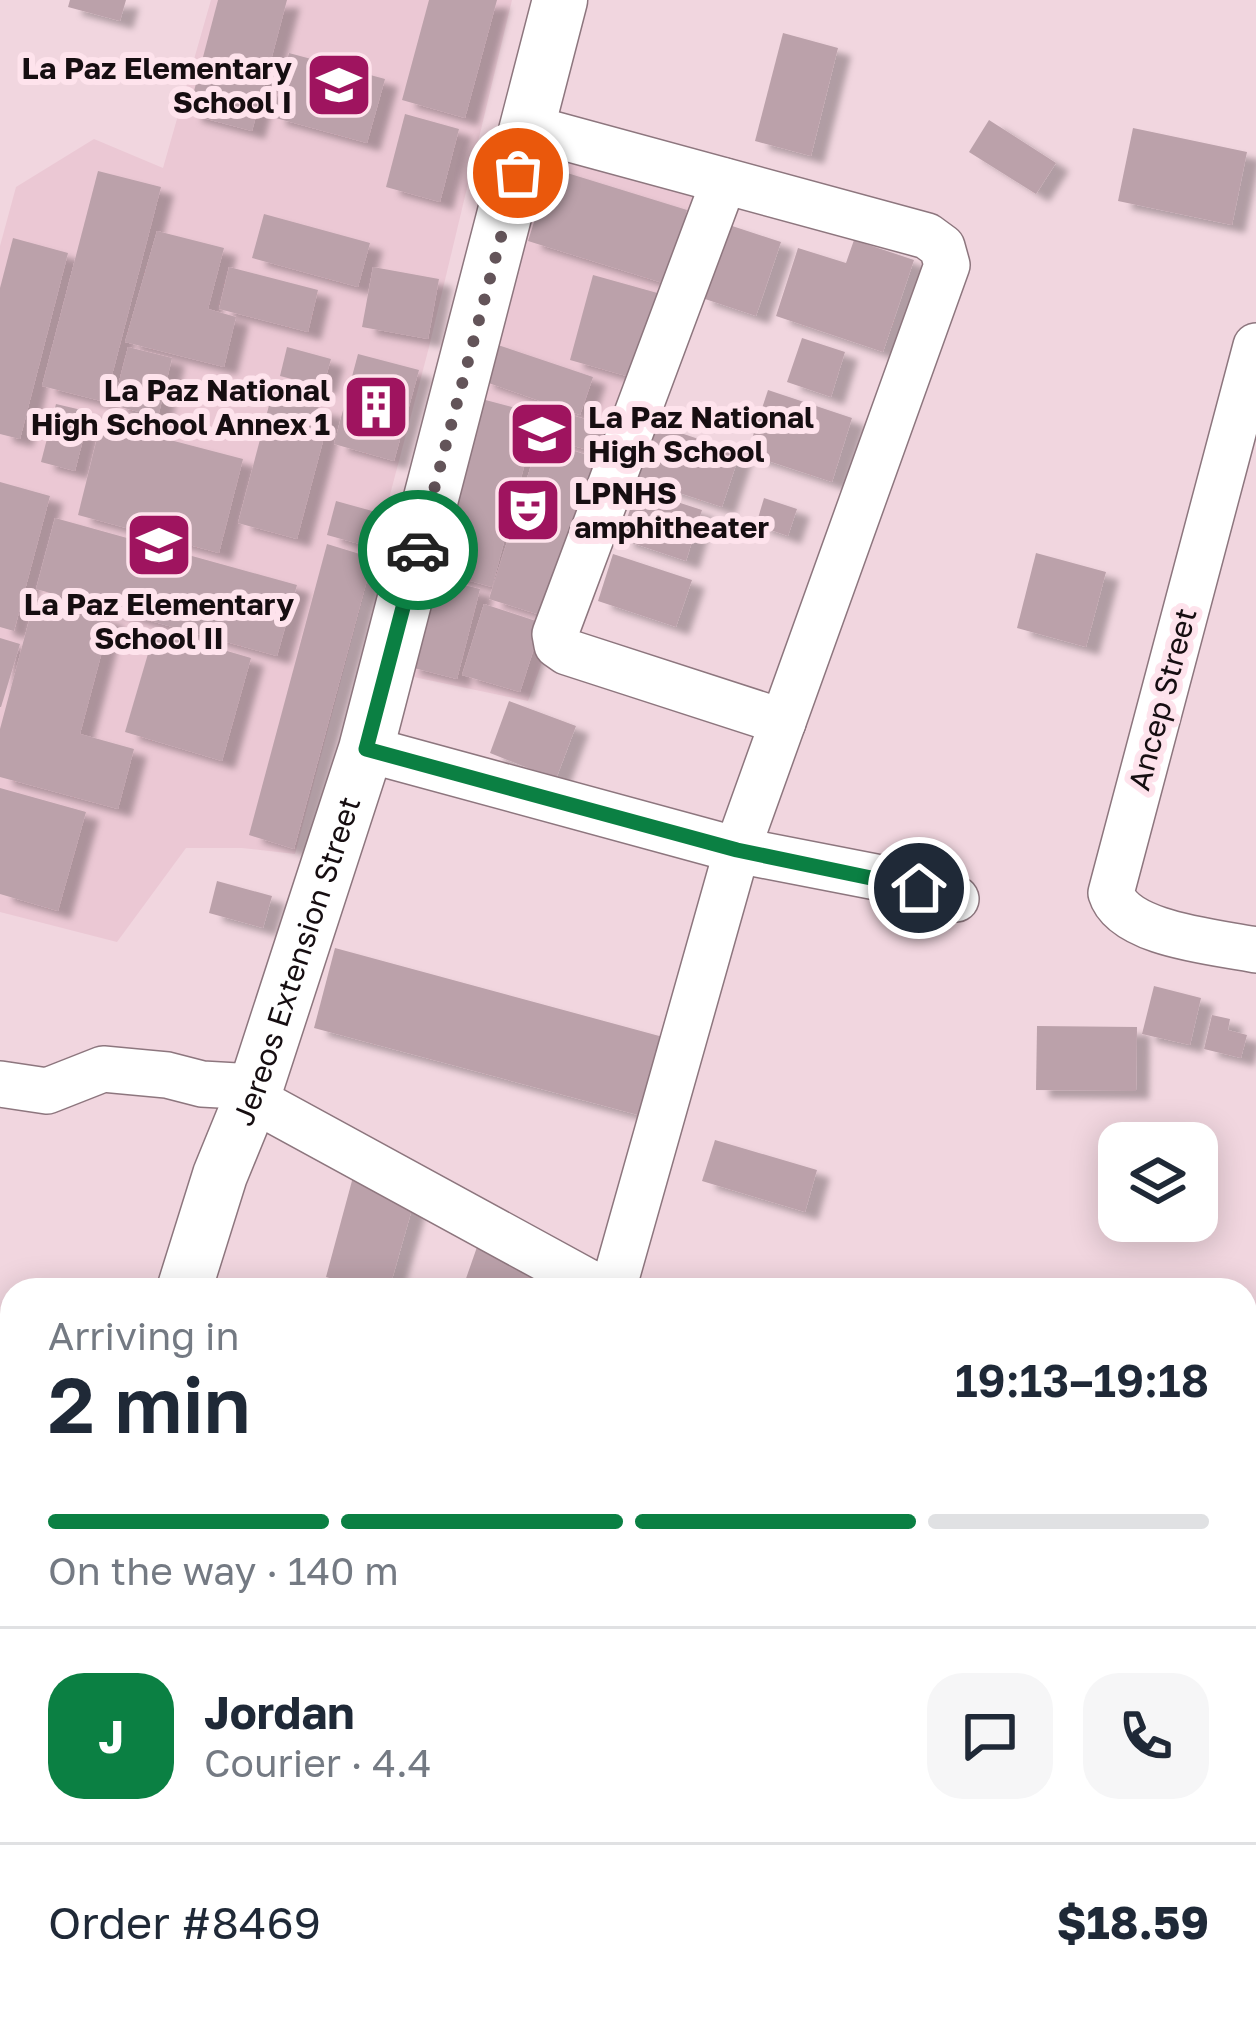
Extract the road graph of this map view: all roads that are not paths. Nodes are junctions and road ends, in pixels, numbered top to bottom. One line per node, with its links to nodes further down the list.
1 (560, 0): 2 (street, Jereos Extension Street)
2 (530, 128): 3 (street); 6 (street, Jereos Extension Street)
3 (724, 181): 5 (street); 5 (street)
4 (1256, 346): 9 (street, Ancep Street)
5 (783, 722): 7 (street)
6 (366, 749): 7 (street); 11 (street, Jereos Extension Street)
7 (737, 850): 8 (street); 14 (street)
8 (956, 898)
9 (1256, 950)
10 (0, 1084): 11 (street)
11 (253, 1092): 12 (street, Jereos Extension Street); 13 (street)
12 (188, 1278)
13 (583, 1278)
14 (616, 1278)

